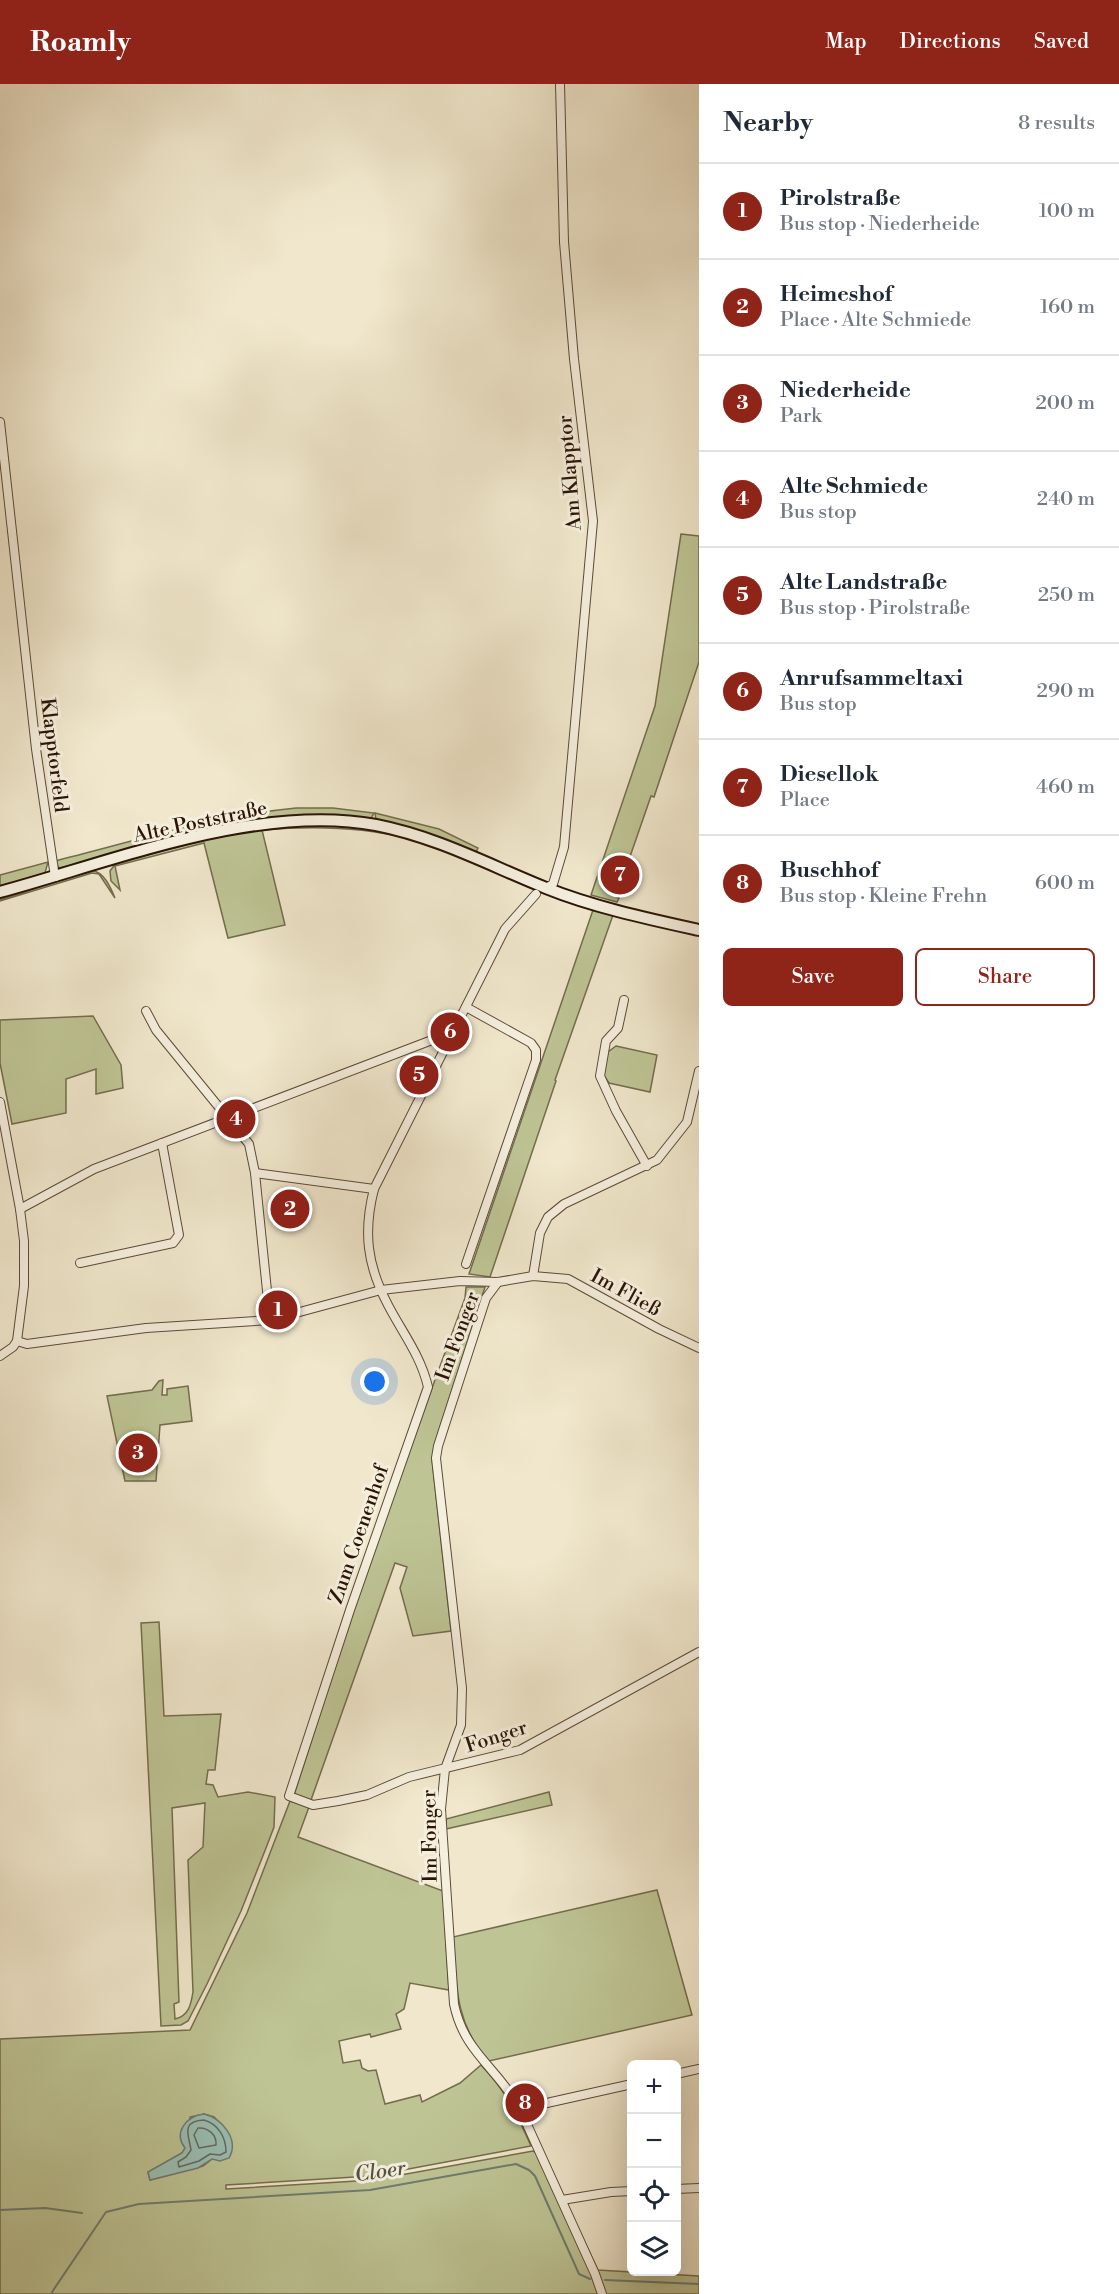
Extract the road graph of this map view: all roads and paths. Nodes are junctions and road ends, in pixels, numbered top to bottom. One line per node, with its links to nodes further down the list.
1 (560, 84): 4 (street, Am Klapptor)
2 (0, 422): 3 (street, Klapptorfeld)
3 (55, 877): 4 (street, Alte Poststraße); 5 (street, Alte Poststraße)
4 (546, 888): 7 (street, Alte Poststraße)
5 (0, 892)
6 (536, 894): 9 (street, Zum Coenenhof)
7 (699, 930)
8 (624, 1000): 16 (street)
9 (466, 1007): 11 (street, Zum Coenenhof); 21 (street)
10 (146, 1011): 14 (street)
11 (453, 1032): 14 (street); 18 (street, Zum Coenenhof)
12 (699, 1071): 16 (street)
13 (0, 1102): 19 (street)
14 (228, 1118): 15 (street); 17 (street)
15 (162, 1143): 19 (street); 20 (street)
16 (647, 1166): 22 (street)
17 (255, 1173): 18 (street); 25 (street)
18 (374, 1189): 24 (street, Zum Coenenhof)
19 (20, 1209): 26 (street)
20 (80, 1263)
21 (466, 1264)
22 (533, 1276): 23 (street, Im Fließ); 27 (street, Im Fließ)
23 (498, 1282): 24 (street, Im Fließ); 30 (street, Im Fonger)
24 (381, 1290): 25 (street, Im Fließ); 31 (street, Zum Coenenhof)
25 (270, 1320): 26 (street, Im Fließ)
26 (17, 1341): 28 (street)
27 (699, 1348)
28 (0, 1356)
29 (699, 1652): 30 (street, Fonger)
30 (446, 1768): 31 (street, Fonger); 35 (street, Im Fonger)
31 (289, 1796)
32 (699, 2069): 33 (street)
33 (681, 2073)
34 (627, 2085): 35 (street)
35 (520, 2109): 39 (street, Im Fonger)
36 (699, 2188): 37 (street)
37 (681, 2189)
38 (627, 2191): 39 (street)
39 (562, 2200): 40 (street, Im Fonger)
40 (602, 2294)

